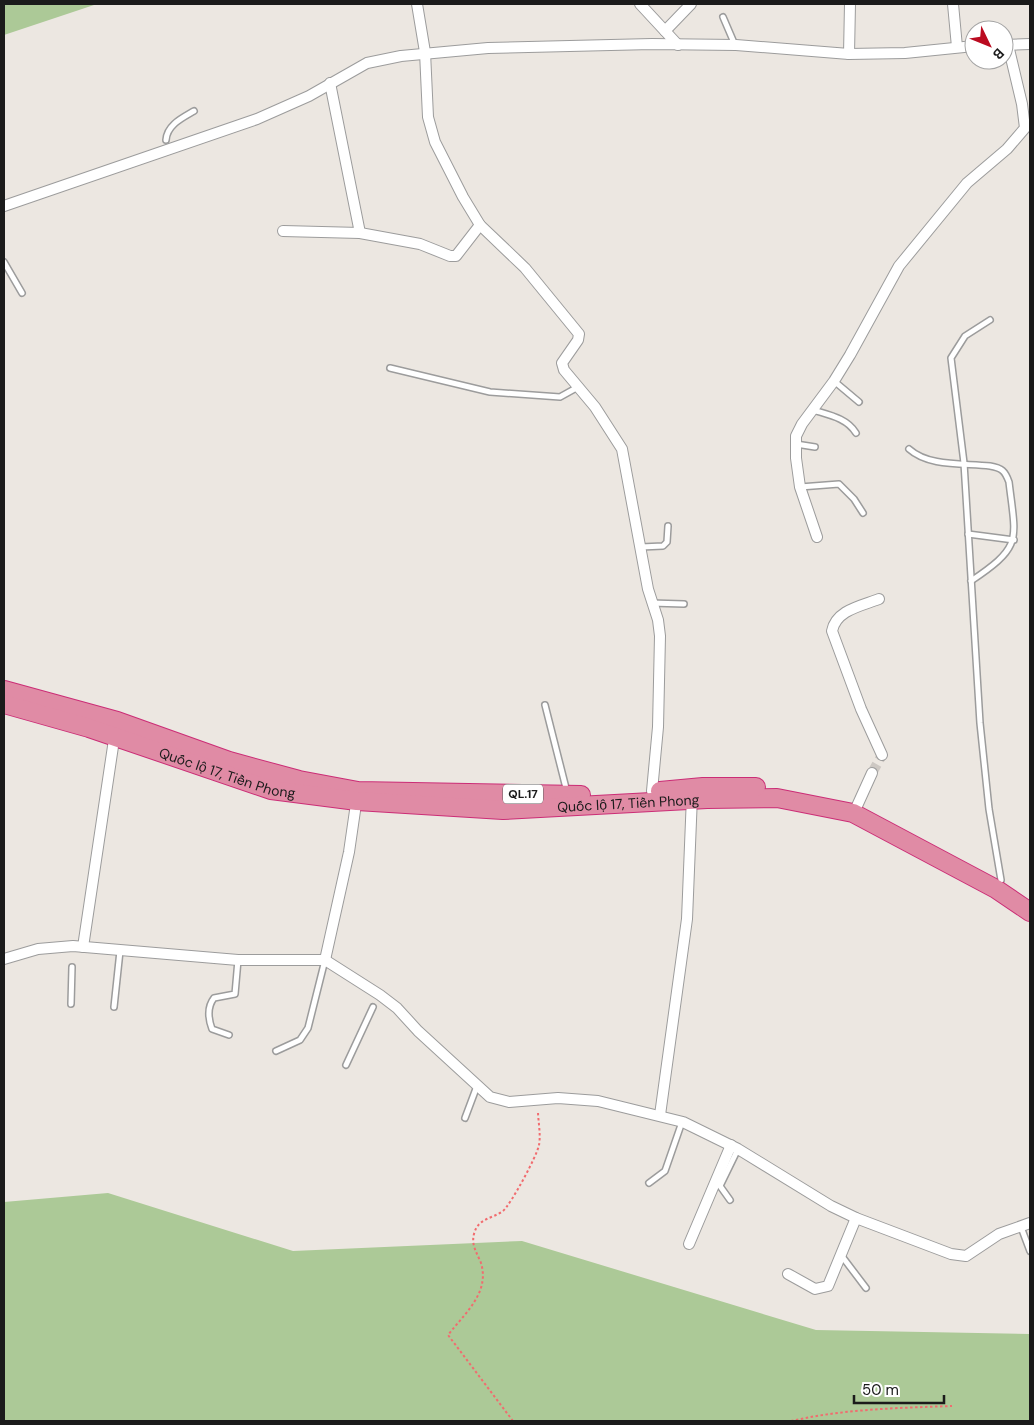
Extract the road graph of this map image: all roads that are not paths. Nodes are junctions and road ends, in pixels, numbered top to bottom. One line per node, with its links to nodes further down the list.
1 (417, 4): 14 (street)
2 (640, 4): 7 (street)
3 (691, 4): 7 (street)
4 (850, 4): 15 (street)
5 (953, 4): 12 (street)
6 (723, 17): 10 (lane)
7 (665, 30): 9 (street)
8 (1030, 44): 11 (street)
9 (678, 45): 10 (street); 14 (street)
10 (736, 45): 15 (street)
11 (1014, 45)
12 (956, 47): 13 (street); 15 (street)
13 (964, 47)
14 (425, 52): 17 (street); 21 (street)
15 (849, 54)
16 (1013, 70): 28 (street)
17 (330, 83): 19 (street); 23 (street)
18 (194, 111): 19 (lane)
19 (167, 145): 20 (street)
20 (5, 204)
21 (480, 226): 23 (street); 29 (street)
22 (283, 231): 23 (street)
23 (360, 233)
24 (4, 262): 25 (lane)
25 (22, 293)
26 (990, 320): 36 (lane)
27 (390, 368): 29 (lane)
28 (834, 381): 30 (lane); 31 (street)
29 (578, 387): 43 (street)
30 (860, 402)
31 (813, 410): 32 (lane); 33 (street)
32 (856, 433)
33 (795, 444): 34 (lane); 37 (street)
34 (816, 447)
35 (909, 448): 36 (lane)
36 (964, 463): 40 (lane); 42 (lane)
37 (800, 488): 38 (lane); 41 (street)
38 (863, 513)
39 (668, 526): 43 (lane)
40 (968, 534): 42 (lane); 44 (lane)
41 (817, 536)
42 (1014, 540): 44 (lane)
43 (641, 547): 46 (street)
44 (971, 581): 59 (lane)
45 (878, 598): 52 (street)
46 (651, 603): 47 (lane); 54 (street)
47 (684, 604)
48 (4, 690): 51 (highway, Quốc lộ 17, Tiền Phong / QL.17)
49 (4, 704): 51 (highway, Quốc lộ 17, Tiền Phong)
50 (545, 705): 56 (lane)
51 (115, 729): 57 (highway, Quốc lộ 17, Tiền Phong / QL.17); 62 (street)
52 (882, 755)
53 (872, 773): 58 (street)
54 (652, 791): 55 (highway, Quốc lộ 17, Tiền Phong / QL.17); 56 (highway, Quốc lộ 17, Tiền Phong / QL.17)
55 (692, 794): 57 (highway, Quốc lộ 17, Tiền Phong); 58 (highway, Quốc lộ 17, Tiền Phong / QL.17); 61 (highway, Quốc lộ 17, Tiền Phong); 75 (street)
56 (568, 795): 57 (highway, Quốc lộ 17, Tiền Phong / QL.17)
57 (357, 796): 66 (street)
58 (857, 806): 59 (highway, Quốc lộ 17, Tiền Phong / QL.17)
59 (1001, 880): 60 (highway, Quốc lộ 17, Tiền Phong / QL.17)
60 (1030, 900)
61 (1030, 912)
62 (76, 949): 63 (street); 64 (street)
63 (120, 951): 65 (street); 69 (lane)
64 (4, 958)
65 (238, 960): 66 (street); 71 (lane)
66 (325, 960): 72 (lane); 74 (street)
67 (72, 967): 68 (lane)
68 (71, 1004)
69 (114, 1007)
70 (373, 1007): 73 (lane)
71 (229, 1035)
72 (276, 1051)
73 (346, 1065)
74 (477, 1086): 75 (street); 76 (lane)
75 (660, 1115): 77 (street)
76 (466, 1118)
77 (682, 1122): 78 (street); 79 (lane)
78 (734, 1147): 80 (lane); 81 (street); 83 (street)
79 (649, 1183)
80 (730, 1200)
81 (856, 1218): 82 (street); 85 (street)
82 (1026, 1225): 84 (lane)
83 (689, 1244)
84 (1030, 1251)
85 (841, 1254): 86 (street); 87 (lane)
86 (788, 1274)
87 (866, 1288)

